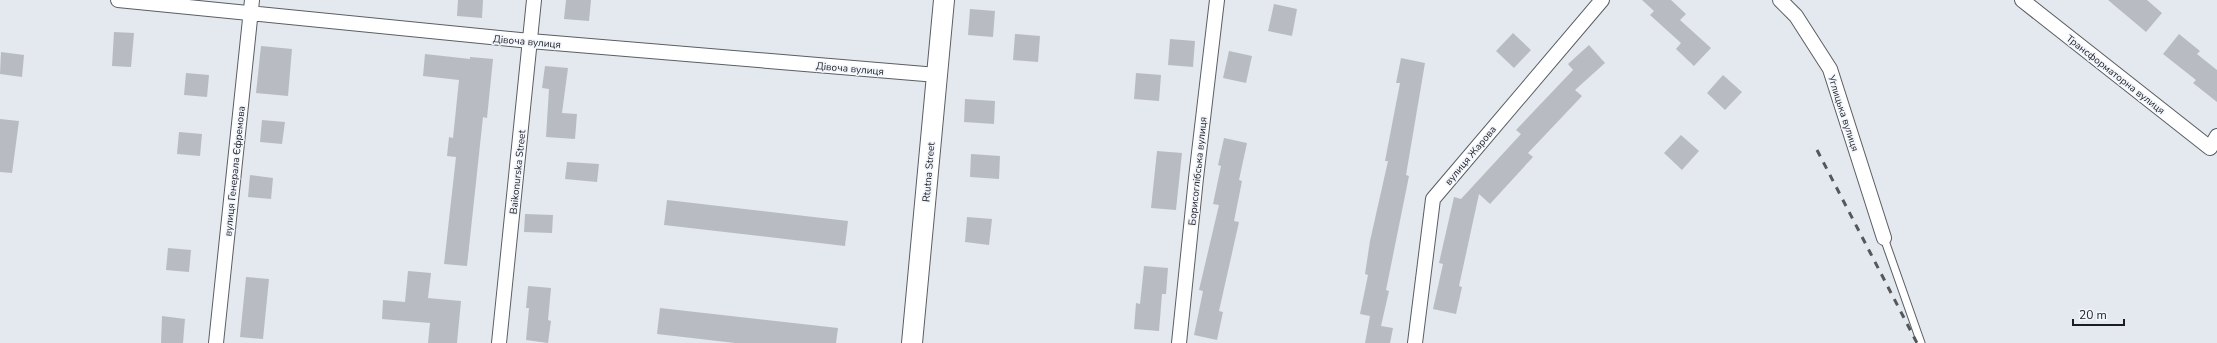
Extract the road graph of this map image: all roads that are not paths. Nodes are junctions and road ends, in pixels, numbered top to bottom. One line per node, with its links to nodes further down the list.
1 (118, 0): 8 (street, Дівоча вулиця)
2 (534, 0): 9 (street, Baikonurska Street)
3 (944, 0): 10 (main road, Rtutna Street)
4 (1217, 0): 16 (street, Борисоглібська вулиця)
5 (1602, 0): 17 (street, вулиця Жарова)
6 (1780, 0): 12 (street, Углицька вулиця)
7 (2022, 0): 11 (street, Трансформаторна вулиця)
8 (251, 7): 9 (street, Дівоча вулиця); 13 (street, вулиця Генерала Єфремова)
9 (530, 41): 10 (street, Дівоча вулиця); 14 (street, Baikonurska Street)
10 (937, 76): 15 (main road, Rtutna Street)
11 (2213, 142)
12 (1884, 238): 18 (lane)
13 (216, 343)
14 (499, 343)
15 (912, 343)
16 (1180, 343)
17 (1415, 343)
18 (1921, 343)

